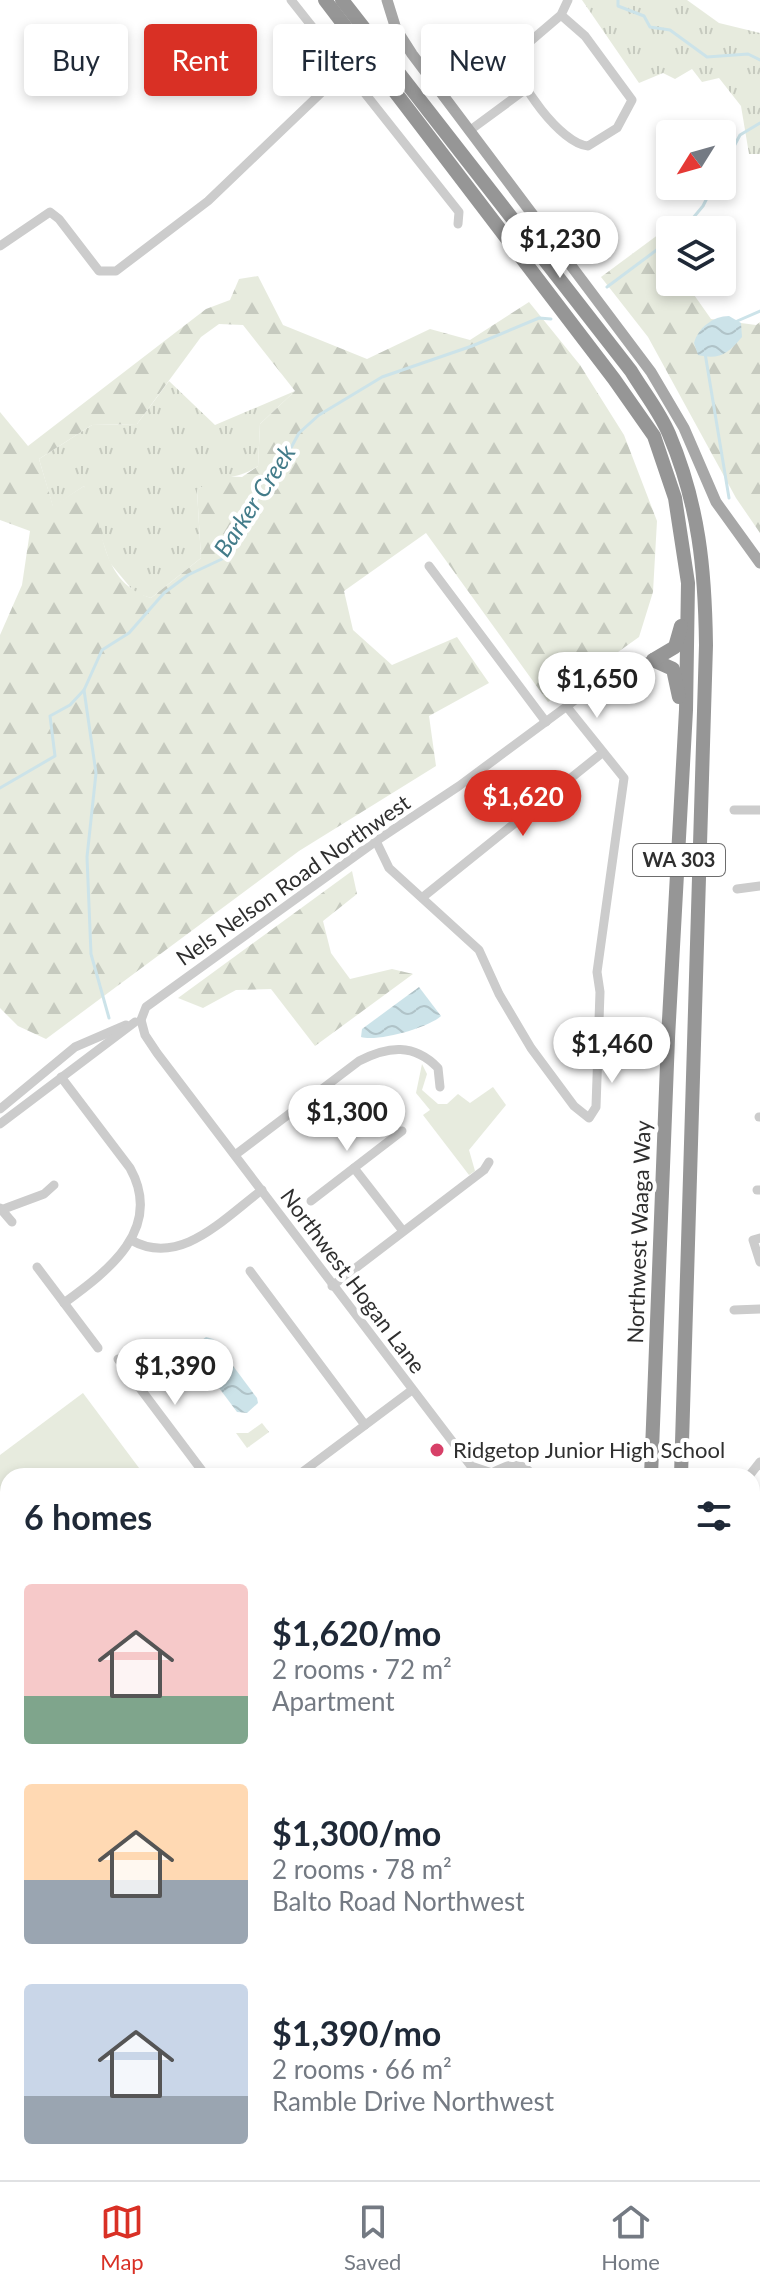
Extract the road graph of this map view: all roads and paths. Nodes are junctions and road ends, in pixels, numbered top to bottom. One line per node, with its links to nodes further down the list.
1 (291, 0): 8 (street)
2 (319, 0): 9 (highway)
3 (325, 0): 10 (highway, Northwest Waaga Way / WA 303)
4 (342, 0): 61 (highway, WA 303)
5 (387, 0): 17 (main road)
6 (568, 0): 7 (street)
7 (561, 15): 11 (street); 16 (street)
8 (310, 24)
9 (341, 24)
10 (344, 24)
11 (534, 38)
12 (318, 96): 19 (street)
13 (367, 96): 18 (street)
14 (398, 96): 22 (highway, Northwest Waaga Way / WA 303)
15 (516, 96): 17 (street)
16 (532, 96)
17 (469, 131): 20 (main road)
18 (458, 224)
19 (0, 246)
20 (758, 555)
21 (429, 566): 25 (street)
22 (688, 583): 23 (highway); 26 (highway, Northwest Waaga Way / WA 303)
23 (653, 660): 24 (street, Nels Nelson Road Northwest); 26 (highway)
24 (567, 707): 25 (street, Nels Nelson Road Northwest); 27 (street)
25 (546, 722): 30 (street, Nels Nelson Road Northwest)
26 (683, 746): 68 (highway, Northwest Waaga Way / WA 303)
27 (602, 753): 33 (street); 33 (street)
28 (734, 810): 29 (street)
29 (760, 810)
30 (376, 841): 33 (street); 34 (street, Nels Nelson Road Northwest)
31 (760, 886): 32 (street)
32 (737, 889)
33 (423, 897)
34 (138, 1021): 35 (street); 37 (street, Nels Nelson Road Northwest); 40 (street, Northwest Hogan Lane)
35 (61, 1077): 38 (street); 50 (street)
36 (440, 1087): 40 (street)
37 (0, 1109)
38 (0, 1124)
39 (402, 1131): 42 (street)
40 (235, 1155): 44 (street, Northwest Hogan Lane)
41 (489, 1162): 48 (street)
42 (354, 1168): 45 (street); 48 (street)
43 (54, 1185): 46 (street)
44 (262, 1190): 50 (street); 54 (street, Northwest Hogan Lane)
45 (311, 1201)
46 (1, 1209): 47 (street)
47 (12, 1222)
48 (403, 1231): 54 (street)
49 (757, 1239): 51 (street)
50 (131, 1240): 55 (street)
51 (760, 1262)
52 (37, 1267): 55 (street)
53 (250, 1271): 62 (street)
54 (332, 1286): 60 (street, Northwest Hogan Lane)
55 (64, 1303): 58 (street)
56 (760, 1309): 57 (street)
57 (734, 1310)
58 (98, 1348)
59 (118, 1359): 63 (street)
60 (412, 1390): 62 (street); 65 (street, Northwest Hogan Lane)
61 (684, 1407): 69 (highway, WA 303); 70 (highway)
62 (365, 1425): 64 (street)
63 (200, 1468)
64 (308, 1468)
65 (477, 1468)
66 (501, 1468): 67 (street, Northwest Hogan Lane)
67 (524, 1468)
68 (651, 1468)
69 (681, 1468)
70 (688, 1468)

